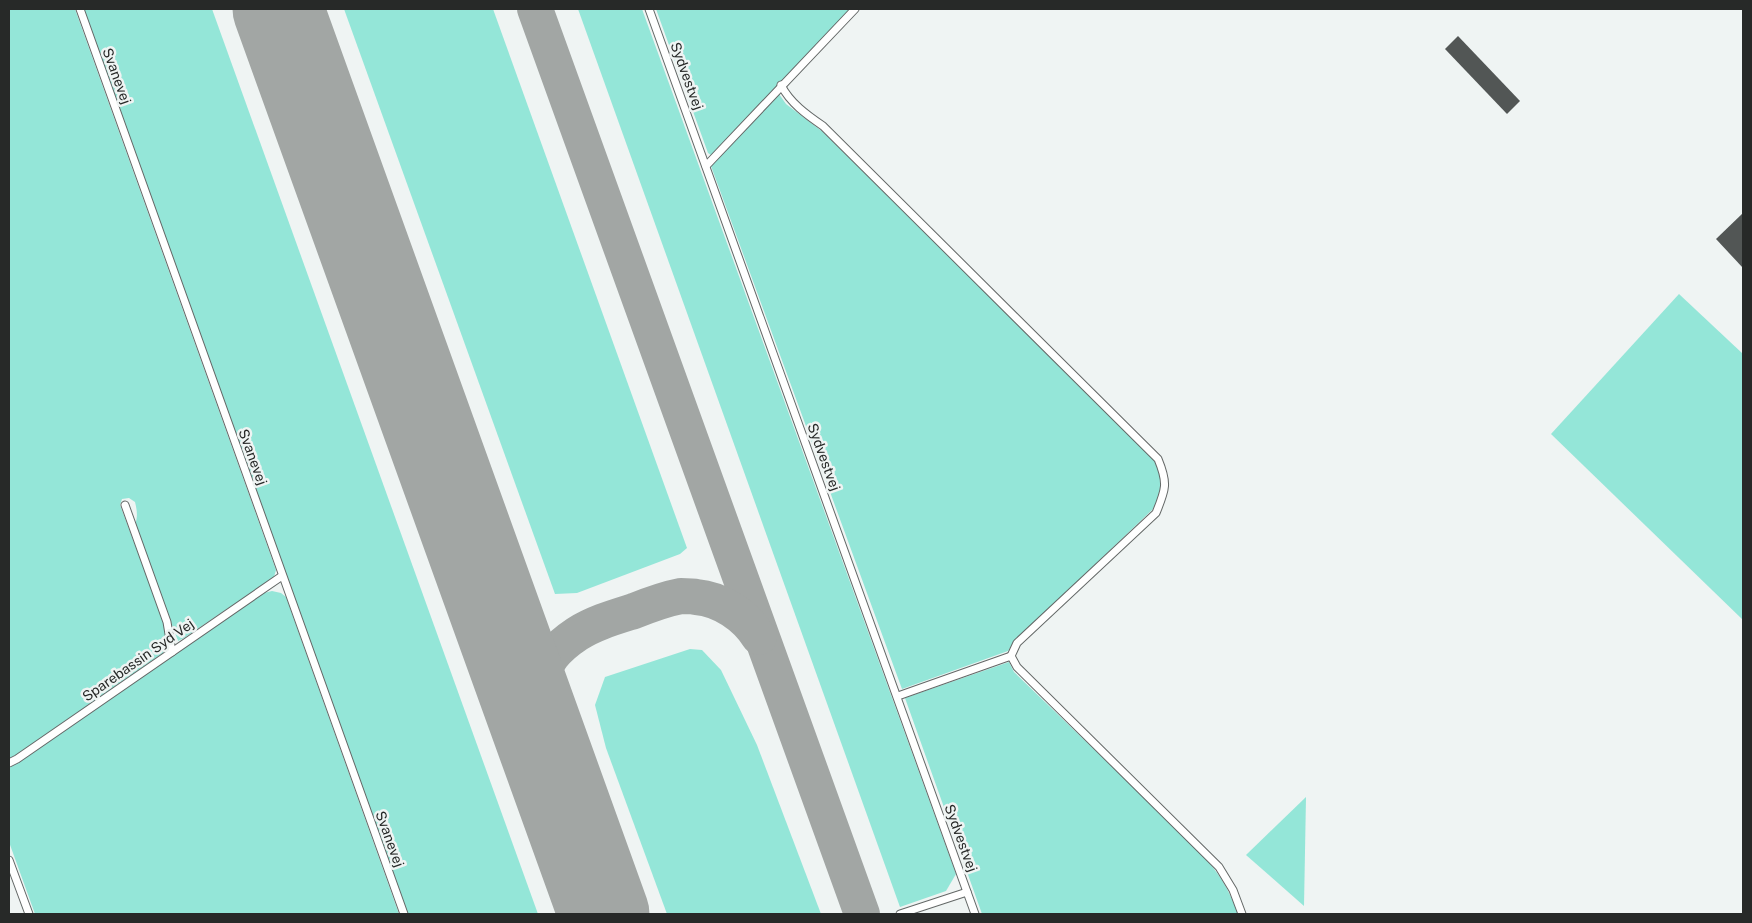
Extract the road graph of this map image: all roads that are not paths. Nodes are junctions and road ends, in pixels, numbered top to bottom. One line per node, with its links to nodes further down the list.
1 (80, 9): 7 (lane, Svanevej)
2 (649, 9): 5 (lane, Sydvestvej)
3 (855, 9): 4 (lane)
4 (781, 86): 5 (lane); 9 (lane)
5 (706, 166): 10 (lane, Sydvestvej)
6 (125, 505): 8 (lane)
7 (282, 576): 8 (lane, Sparebassin Syd Vej); 15 (lane, Svanevej)
8 (172, 652): 11 (lane, Sparebassin Syd Vej)
9 (1011, 656): 10 (lane); 18 (lane)
10 (898, 696): 13 (lane, Sydvestvej)
11 (9, 763)
12 (9, 860): 14 (lane)
13 (967, 892): 16 (lane); 17 (lane, Sydvestvej)
14 (29, 914)
15 (404, 914)
16 (900, 914)
17 (975, 914)
18 (1242, 914)

